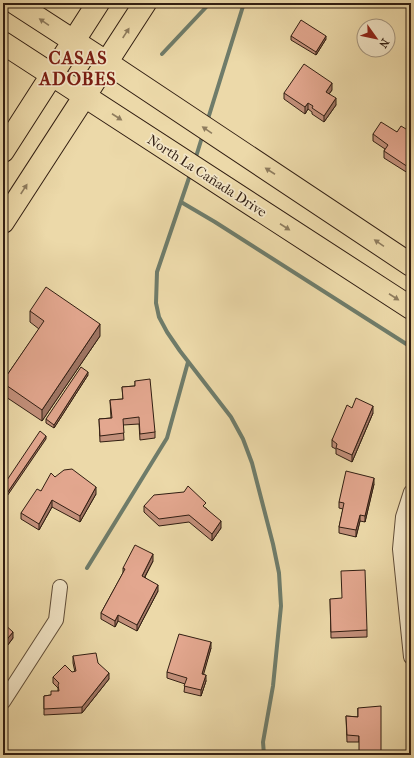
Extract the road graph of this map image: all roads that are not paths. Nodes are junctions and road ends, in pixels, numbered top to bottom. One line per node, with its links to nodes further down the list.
1 (15, 3): 4 (main road, one-way to 1)
2 (98, 3): 4 (main road)
3 (145, 3): 6 (main road, one-way to 3)
4 (74, 41): 6 (main road); 7 (main road)
5 (3, 43): 7 (main road, North La Cañada Drive)
6 (106, 62): 8 (main road); 11 (main road, one-way to 6)
7 (52, 75): 8 (main road, North La Cañada Drive); 9 (main road)
8 (84, 95): 10 (main road, one-way to 8); 12 (main road, North La Cañada Drive, one-way to 12)
9 (3, 151)
10 (3, 222)
11 (411, 265)
12 (411, 308)
13 (411, 492): 15 (street)
14 (60, 587): 16 (street)
15 (411, 657)
16 (3, 702)

